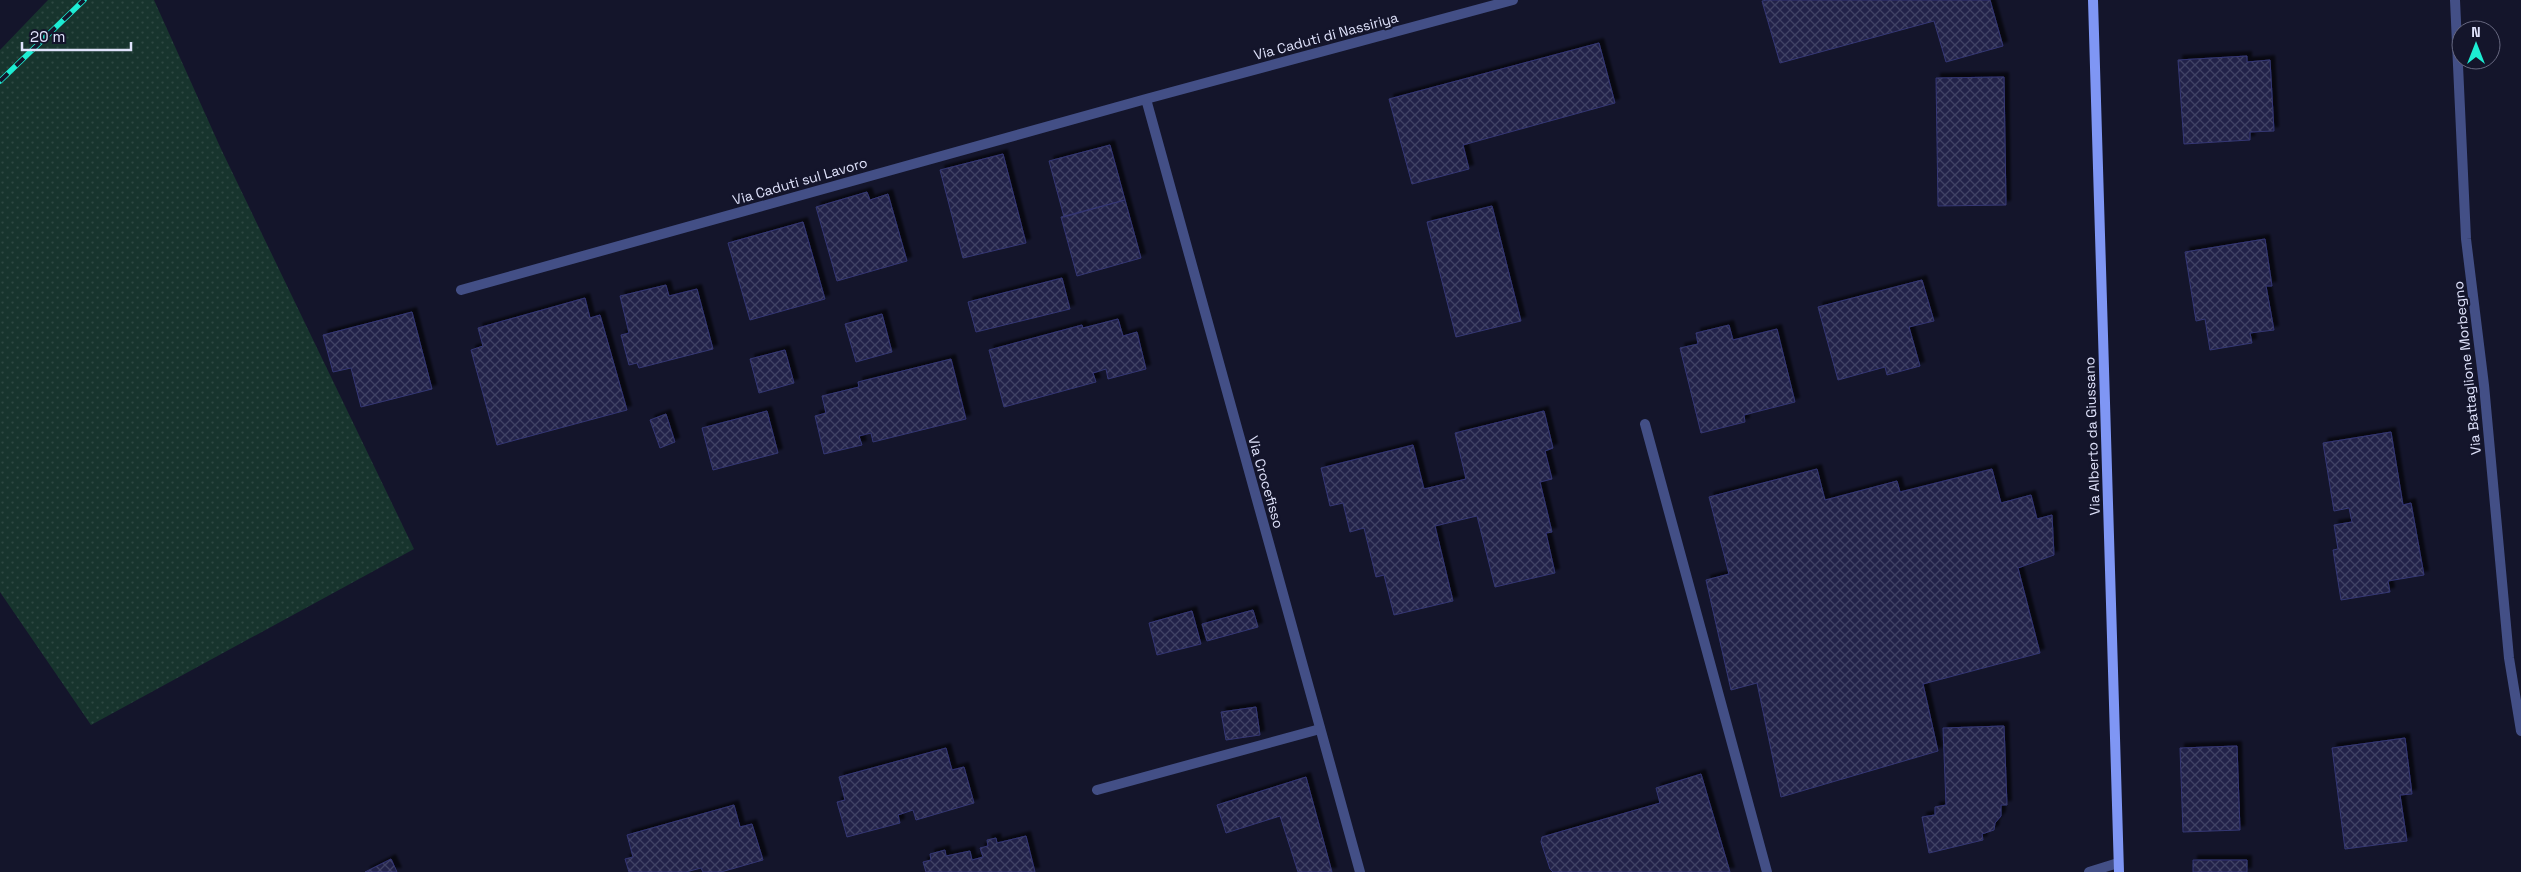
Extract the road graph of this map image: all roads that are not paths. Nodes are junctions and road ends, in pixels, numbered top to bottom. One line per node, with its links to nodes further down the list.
1 (1513, 0): 4 (street, Via Caduti di Nassiriya)
2 (2093, 0): 10 (street, Via Alberto da Giussano)
3 (2455, 0): 8 (street, Via Battaglione Morbegno)
4 (1146, 99): 5 (street, Via Caduti sul Lavoro); 7 (street, Via Crocefisso)
5 (461, 290)
6 (1644, 424): 12 (street)
7 (1320, 729): 9 (street); 11 (street, Via Crocefisso)
8 (2521, 731)
9 (1097, 790)
10 (2119, 868): 13 (street)
11 (1360, 872)
12 (1767, 872)
13 (2089, 872)

